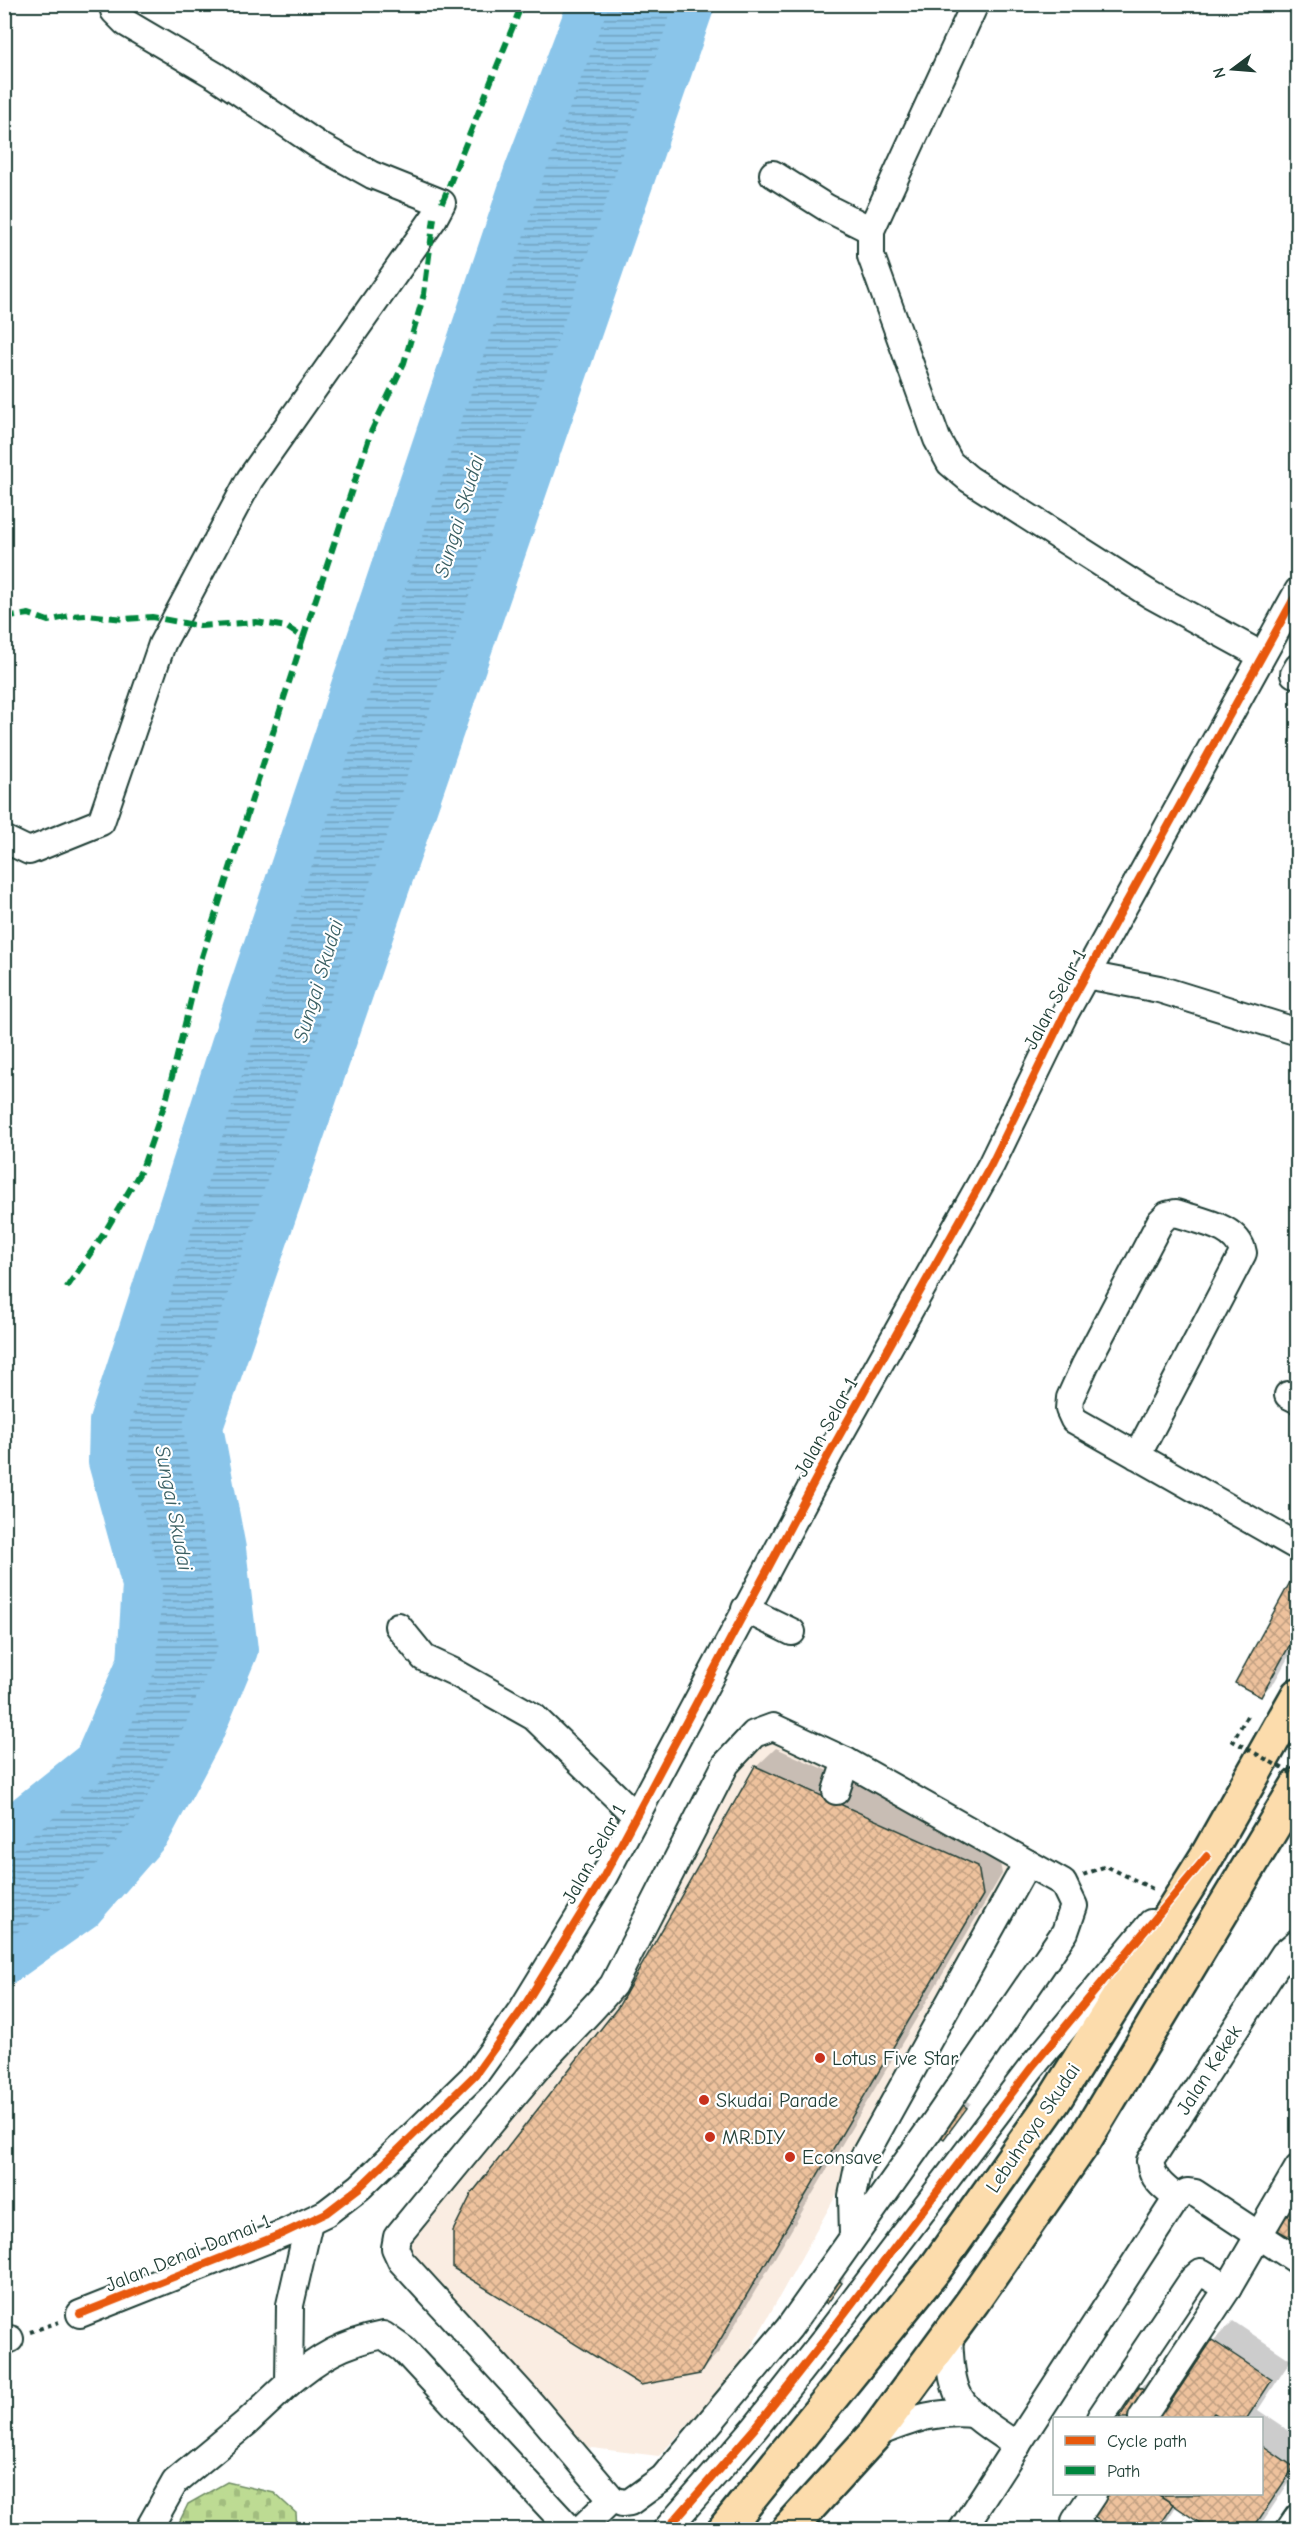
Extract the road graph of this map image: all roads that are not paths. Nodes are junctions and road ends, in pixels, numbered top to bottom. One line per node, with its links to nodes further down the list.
1 (118, 4): 7 (street)
2 (969, 8): 4 (street)
3 (773, 174): 4 (street)
4 (871, 230): 6 (street)
5 (1298, 591): 6 (street, Jalan Selar 1)
6 (1262, 655): 8 (street, Jalan Selar 1)
7 (4, 839)
8 (1086, 975): 9 (street); 12 (street, Jalan Selar 1)
9 (1298, 1032)
10 (1137, 1456): 10 (street); 11 (street)
11 (1298, 1547)
12 (746, 1609): 14 (street); 19 (street, Jalan Selar 1)
13 (398, 1626): 19 (street)
14 (792, 1632)
15 (1298, 1695): 20 (highway, Lebuhraya Skudai)
16 (846, 1761): 18 (street); 21 (street); 40 (street)
17 (1298, 1785): 31 (highway)
18 (836, 1791)
19 (635, 1815): 25 (street, Jalan Selar 1)
20 (1207, 1856): 41 (street); 47 (highway, Lebuhraya Skudai)
21 (1028, 1863): 27 (street); 27 (street)
22 (1298, 1942): 24 (street, Jalan Kekek)
23 (1298, 2168): 26 (street)
24 (1177, 2198): 26 (street); 37 (street)
25 (309, 2223): 30 (street, Jalan Denai Damai 1); 32 (street)
26 (1258, 2235): 28 (street); 29 (street)
27 (853, 2236): 38 (street)
28 (1298, 2261)
29 (1228, 2288): 34 (street); 35 (street)
30 (80, 2314)
31 (950, 2334): 33 (street); 36 (highway)
32 (289, 2383): 43 (street); 44 (street)
33 (975, 2414): 36 (street); 37 (street)
34 (1101, 2417)
35 (1143, 2417)
36 (875, 2434): 48 (highway)
37 (1017, 2446): 49 (street)
38 (665, 2476): 40 (street); 41 (street)
39 (1092, 2495): 50 (street)
40 (612, 2499): 45 (street)
41 (690, 2501): 46 (street)
42 (1298, 2517): 51 (street)
43 (148, 2529)
44 (571, 2529)
45 (580, 2529)
46 (666, 2529)
47 (724, 2529)
48 (788, 2529)
49 (962, 2529)
50 (1083, 2529)
51 (1289, 2529)

